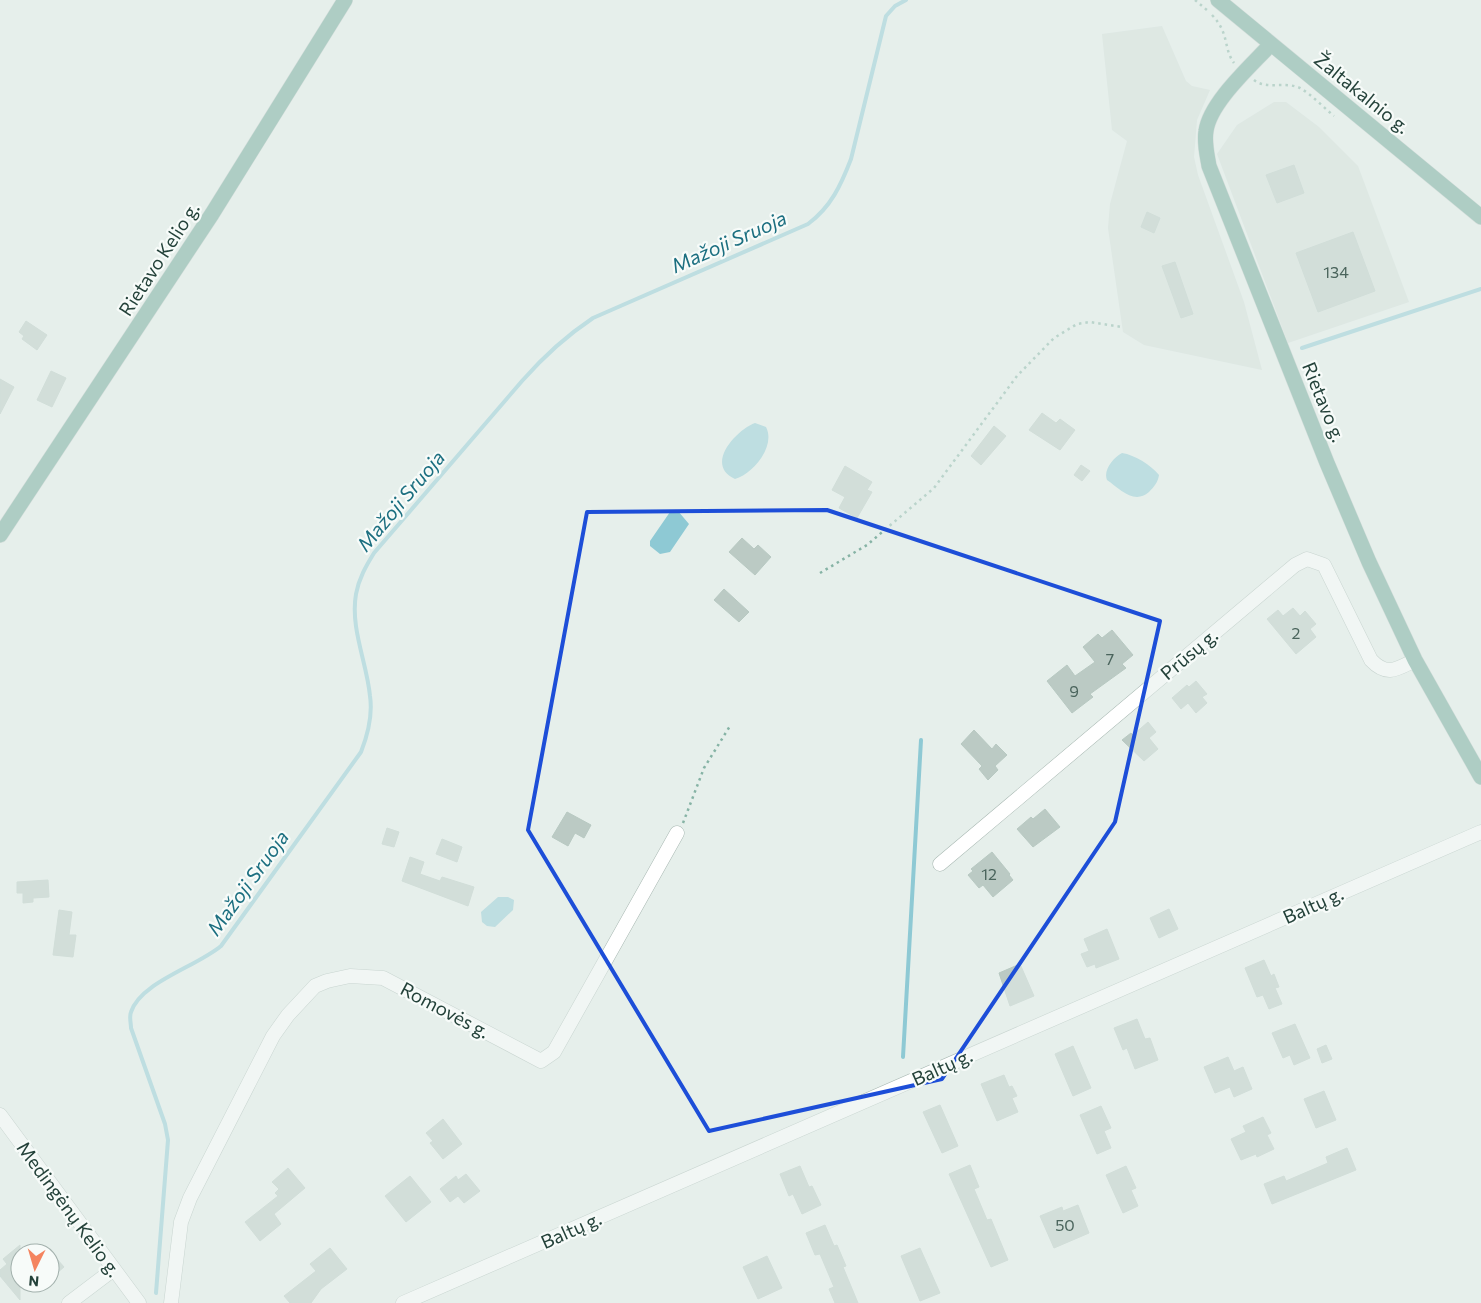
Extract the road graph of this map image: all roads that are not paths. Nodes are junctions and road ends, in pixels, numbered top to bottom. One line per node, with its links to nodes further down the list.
1 (345, 0): 5 (main road, Rietavo Kelio g.)
2 (1218, 0): 3 (main road, Žaltakalnio g.)
3 (1271, 44): 4 (main road, Žaltakalnio g.); 6 (main road, Rietavo g.)
4 (1481, 217)
5 (0, 535)
6 (1414, 660): 7 (main road, Rietavo g.); 10 (street, Prūsų g.)
7 (1481, 777)
8 (1481, 832): 16 (street, Baltų g.)
9 (677, 833): 15 (street, Romovės g.)
10 (940, 864)
11 (0, 1115): 12 (street, Medingėnų Kelio g.)
12 (114, 1269): 13 (street); 14 (street, Medingėnų Kelio g.)
13 (68, 1303)
14 (139, 1303)
15 (171, 1303)
16 (403, 1303)

